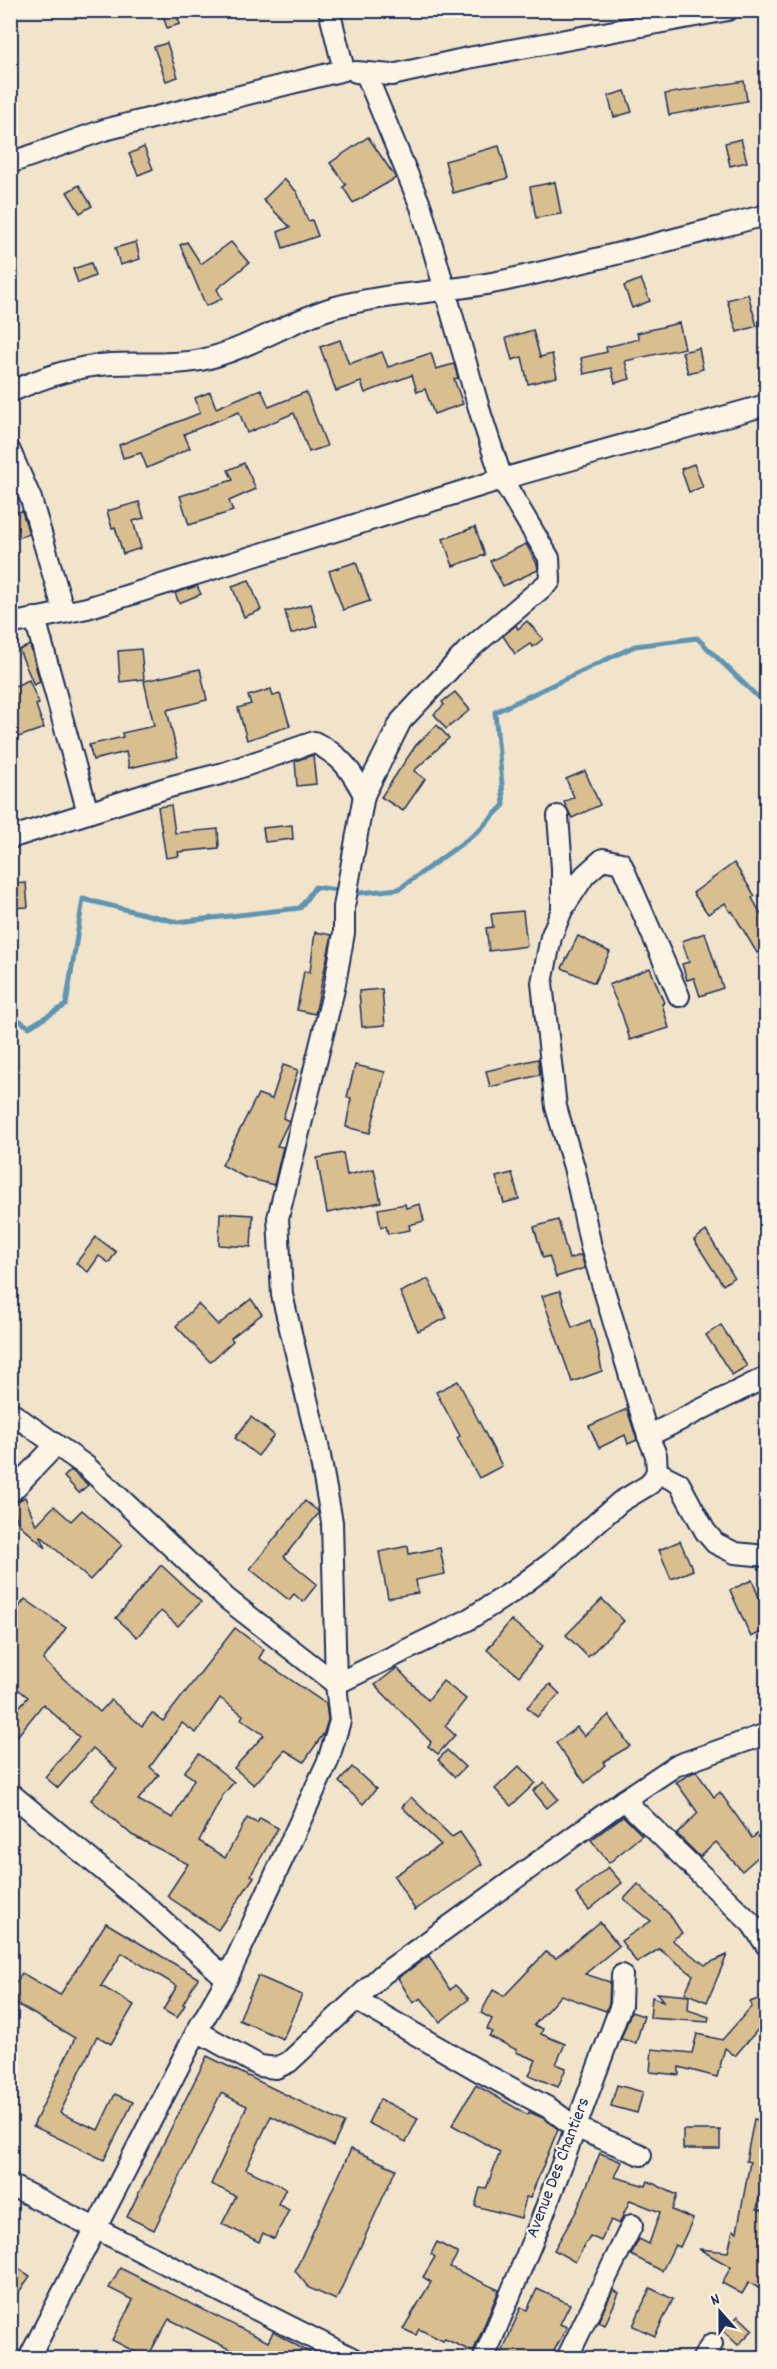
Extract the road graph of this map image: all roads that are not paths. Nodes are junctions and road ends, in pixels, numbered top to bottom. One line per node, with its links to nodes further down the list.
1 (329, 10): 3 (street)
2 (729, 10): 4 (street)
3 (344, 70): 4 (street); 5 (street)
4 (366, 74): 7 (street)
5 (10, 163)
6 (766, 215): 7 (street)
7 (446, 292): 8 (street); 11 (street)
8 (10, 392)
9 (766, 405): 11 (street)
10 (10, 451): 12 (street)
11 (502, 479): 12 (street); 15 (street)
12 (64, 612): 13 (street)
13 (35, 618): 14 (street); 16 (street)
14 (10, 624)
15 (364, 795): 16 (street); 28 (street)
16 (88, 813): 18 (street)
17 (558, 816): 19 (street)
18 (10, 838)
19 (562, 910): 20 (street); 23 (street)
20 (679, 996)
21 (766, 1377): 23 (street)
22 (10, 1412): 24 (street)
23 (648, 1436): 25 (street)
24 (56, 1445): 26 (street); 28 (street)
25 (657, 1472): 27 (street); 28 (street)
26 (10, 1493)
27 (766, 1556)
28 (336, 1684): 34 (street)
29 (766, 1734): 31 (street)
30 (10, 1793): 34 (street)
31 (624, 1800): 32 (street); 35 (street)
32 (766, 1945)
33 (622, 1975): 37 (street, Avenue Des Chantiers)
34 (227, 1979): 36 (street)
35 (356, 2000): 36 (street); 37 (street)
36 (197, 2031): 41 (street)
37 (575, 2127): 38 (street); 44 (street, Avenue Des Chantiers)
38 (641, 2156)
39 (10, 2185): 41 (street)
40 (632, 2225): 45 (street)
41 (95, 2228): 42 (street); 43 (street)
42 (28, 2358)
43 (352, 2358)
44 (484, 2358)
45 (567, 2358)

